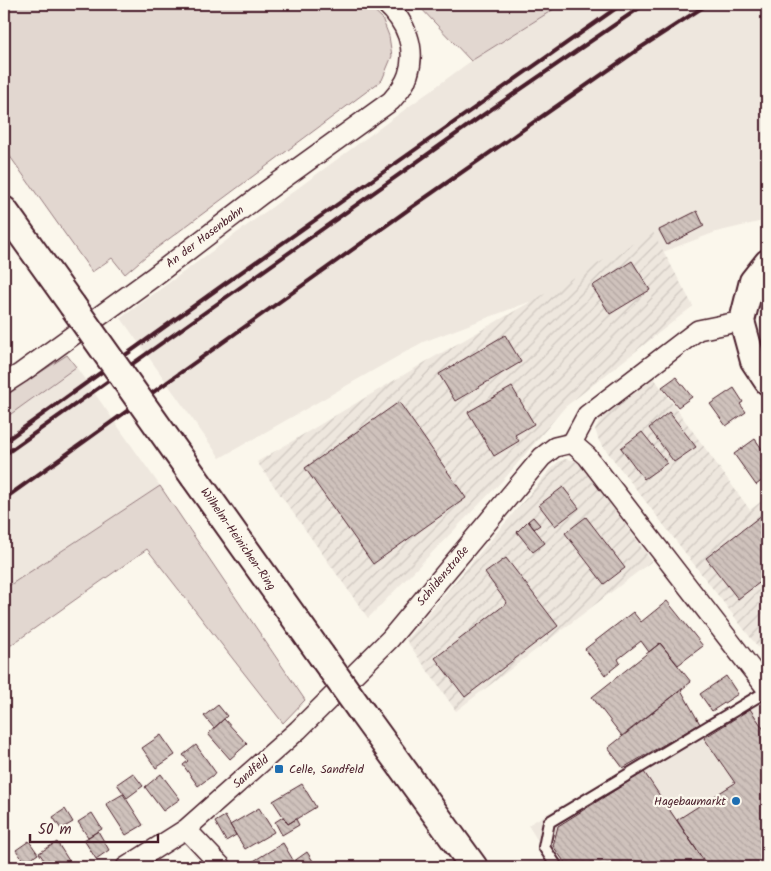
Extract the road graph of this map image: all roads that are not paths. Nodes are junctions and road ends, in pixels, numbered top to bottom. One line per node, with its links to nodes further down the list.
1 (386, 4): 6 (street, An der Hasenbahn)
2 (4, 210): 13 (main road, Wilhelm-Heinichen-Ring, bridge)
3 (767, 262): 4 (street)
4 (731, 323): 5 (street); 7 (street)
5 (767, 382)
6 (4, 384)
7 (572, 443): 8 (street); 9 (street, Schildenstraße)
8 (767, 690): 14 (lane)
9 (314, 715): 10 (street, Sandfeld)
10 (186, 828): 11 (street, Sandfeld); 12 (street)
11 (126, 867)
12 (222, 867)
13 (474, 867)
14 (557, 867)

